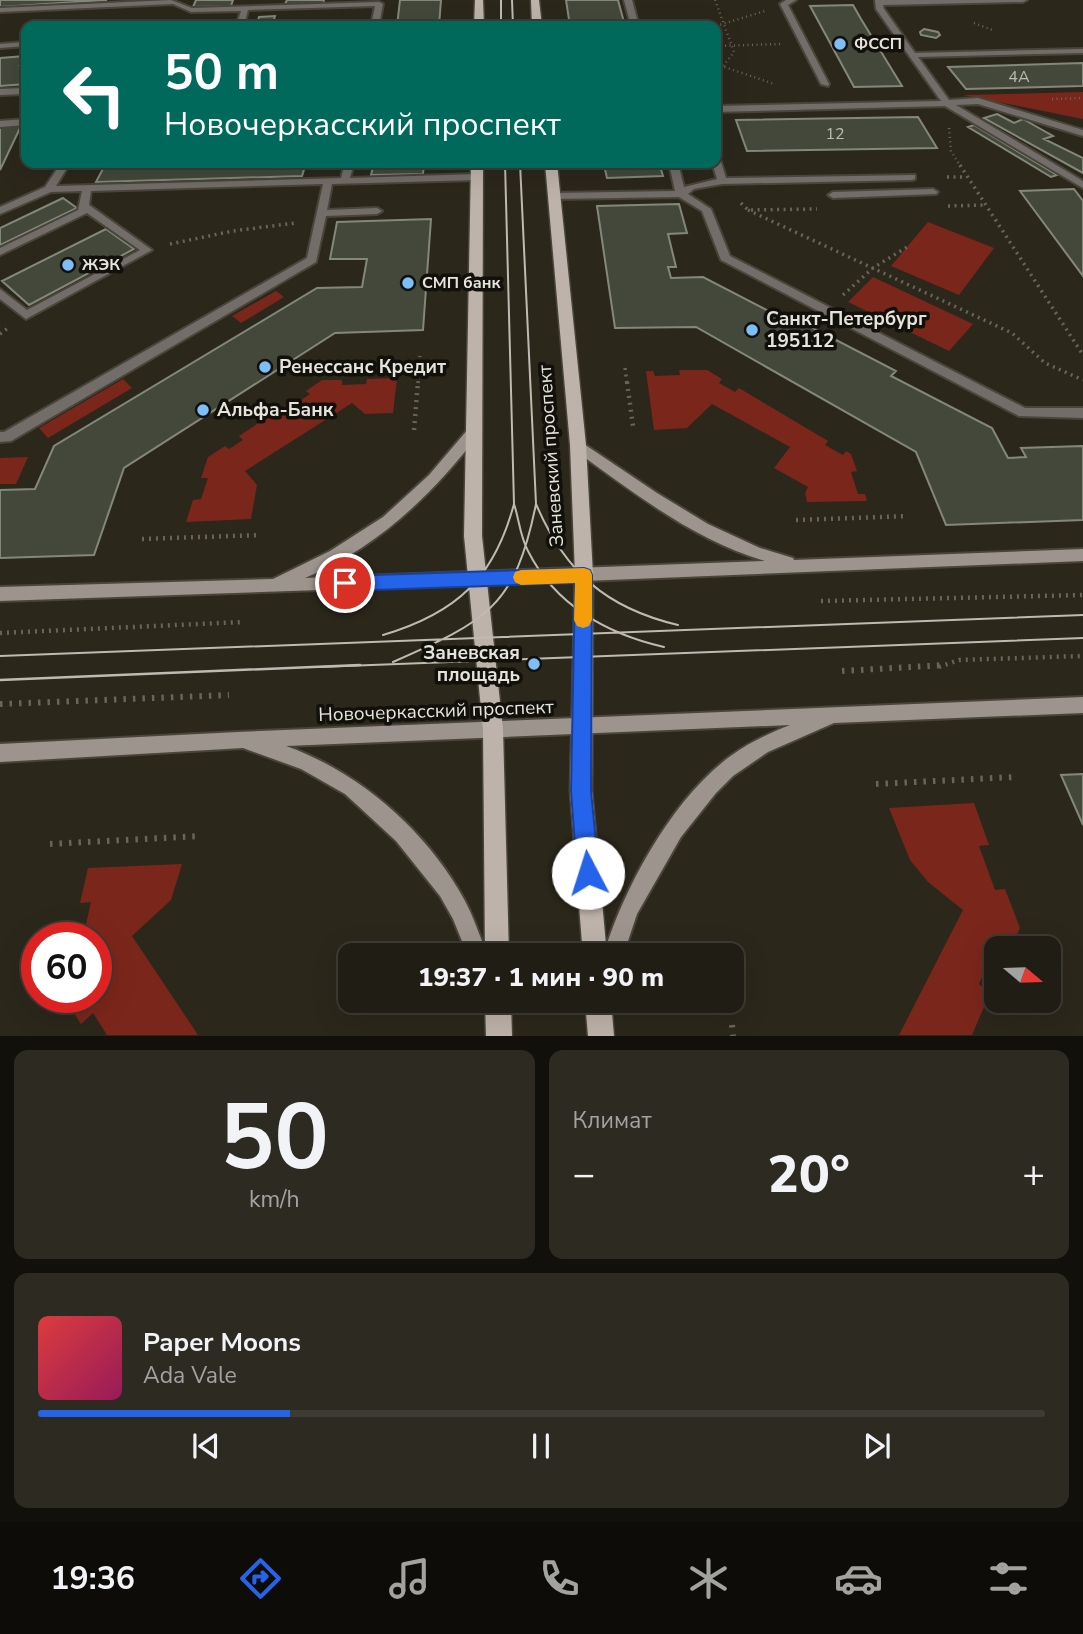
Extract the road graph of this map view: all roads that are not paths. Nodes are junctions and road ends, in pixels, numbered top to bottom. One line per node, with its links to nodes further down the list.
1 (479, 0): 12 (main road)
2 (535, 0): 13 (main road)
3 (628, 0): 14 (lane)
4 (1023, 0): 6 (lane)
5 (788, 2): 19 (lane)
6 (880, 2): 18 (lane)
7 (271, 4): 8 (lane); 11 (lane)
8 (245, 8): 9 (lane); 10 (lane)
9 (0, 10)
10 (241, 21)
11 (376, 21)
12 (479, 21)
13 (537, 21)
14 (634, 21)
15 (21, 44): 16 (lane)
16 (0, 46)
17 (1083, 51): 18 (lane)
18 (912, 55): 22 (lane)
19 (825, 84)
20 (21, 90): 21 (lane)
21 (0, 92)
22 (947, 103): 23 (lane); 26 (lane); 39 (lane)
23 (721, 109)
24 (21, 122): 25 (lane)
25 (0, 124)
26 (1083, 133)
27 (62, 168): 41 (lane)
28 (348, 168): 37 (lane)
29 (477, 168): 33 (main road)
30 (551, 168): 46 (main road, Заневский проспект)
31 (674, 168): 43 (lane)
32 (718, 168): 38 (lane)
33 (477, 177): 37 (lane); 54 (main road)
34 (912, 177): 35 (lane)
35 (864, 178): 38 (lane); 44 (lane)
36 (328, 181): 37 (lane); 40 (lane); 50 (lane)
37 (345, 181)
38 (722, 181): 43 (lane)
39 (1083, 185)
40 (87, 187): 41 (lane); 47 (lane)
41 (49, 188): 48 (lane)
42 (933, 192): 44 (lane)
43 (681, 194): 46 (lane); 53 (lane)
44 (872, 194): 45 (lane)
45 (833, 195)
46 (554, 197): 56 (main road, Заневский проспект)
47 (84, 206): 51 (lane); 52 (lane)
48 (0, 211)
49 (377, 211): 50 (lane)
50 (321, 216): 55 (lane)
51 (0, 252)
52 (0, 293)
53 (1083, 413)
54 (474, 431): 60 (main road); 61 (main road)
55 (0, 437)
56 (578, 445): 58 (main road); 59 (main road, Заневский проспект)
57 (1083, 555): 58 (main road)
58 (806, 566): 59 (main road)
59 (584, 575): 60 (main road); 65 (main road, Заневский проспект)
60 (479, 578): 61 (main road); 66 (main road)
61 (264, 586): 62 (main road)
62 (0, 594)
63 (1083, 705): 64 (main road, Новочеркасский проспект)
64 (845, 714): 65 (main road, Новочеркасский проспект); 72 (main road)
65 (581, 725): 66 (main road, Новочеркасский проспект); 71 (main road, Заневский проспект)
66 (493, 729): 67 (main road, Новочеркасский проспект); 70 (main road)
67 (238, 740): 68 (main road, Новочеркасский проспект); 69 (main road)
68 (0, 753)
69 (473, 943)
70 (497, 943)
71 (594, 943)
72 (616, 943)
73 (493, 1013): 75 (main road)
74 (498, 1013): 75 (main road)
75 (498, 1035)

